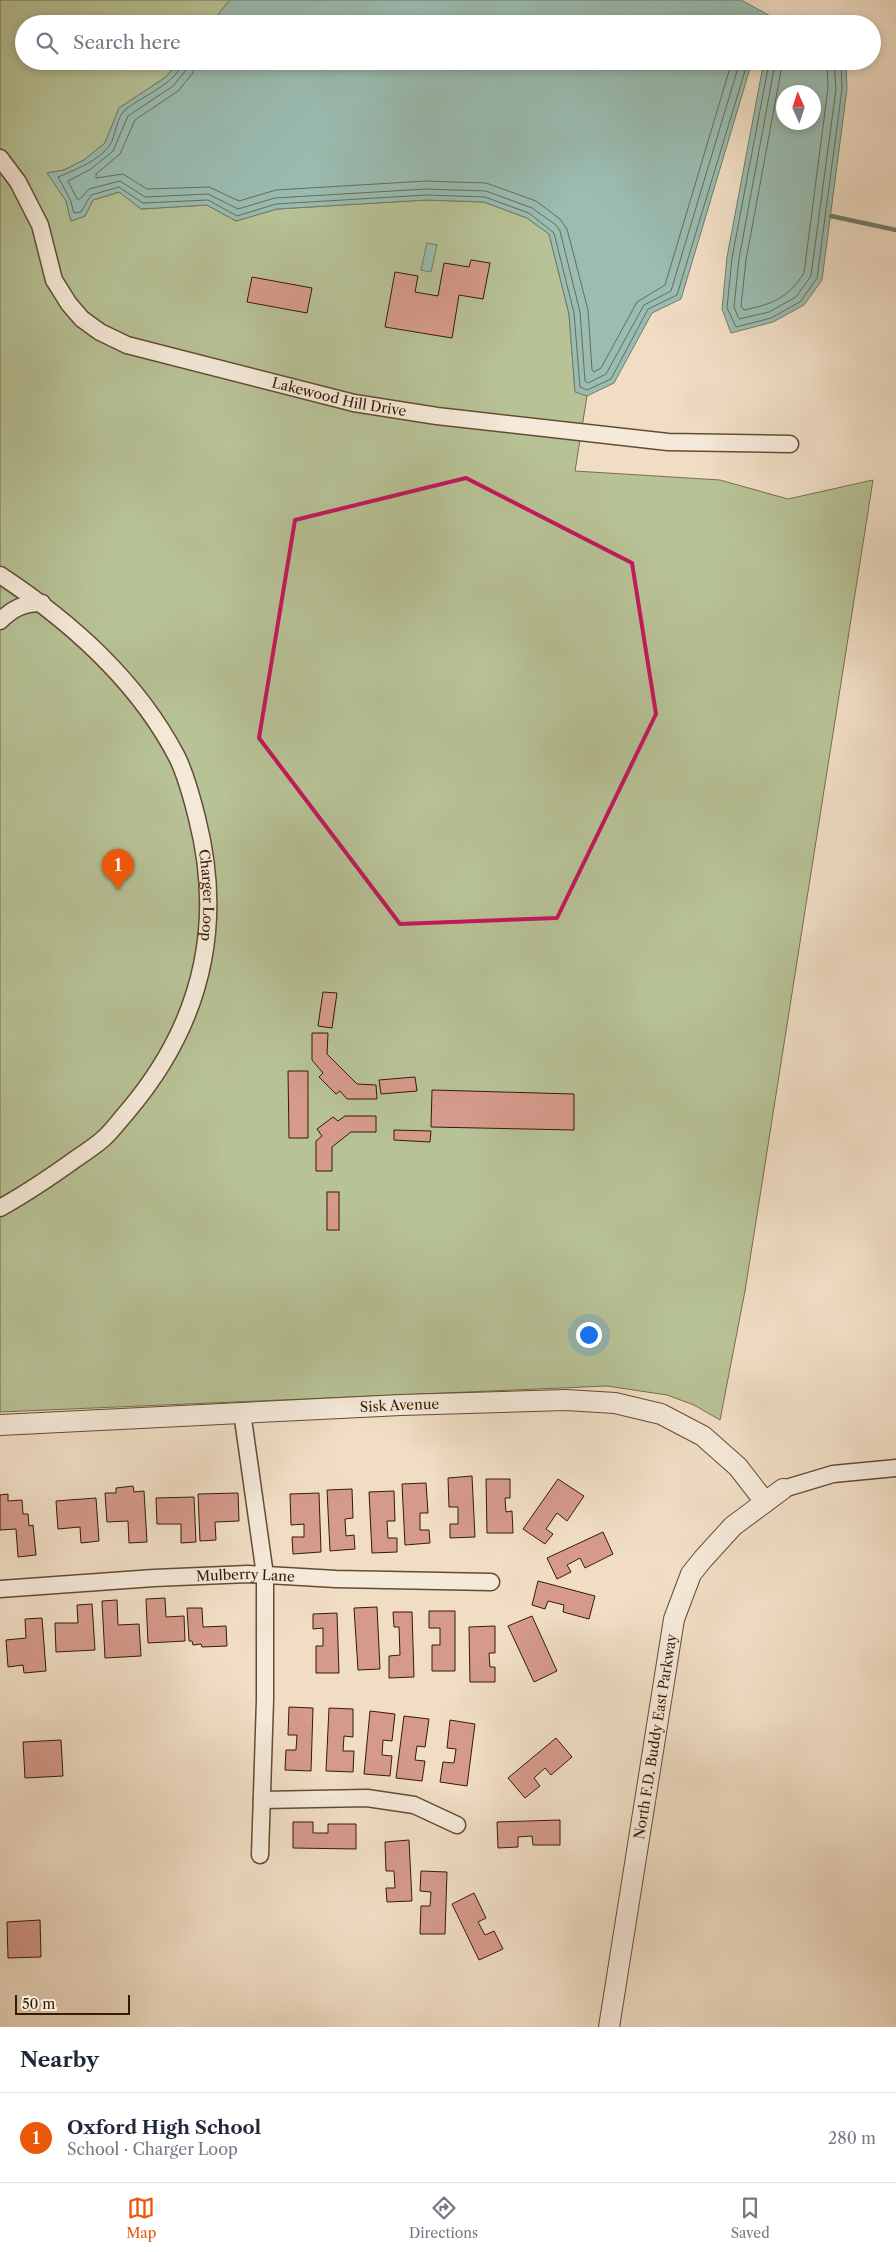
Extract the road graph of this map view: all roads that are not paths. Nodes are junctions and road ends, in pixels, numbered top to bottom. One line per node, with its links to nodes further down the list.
1 (0, 158): 2 (street, Lakewood Hill Drive)
2 (790, 444)
3 (0, 576): 4 (street, Charger Loop)
4 (42, 603): 5 (street); 6 (street, Charger Loop)
5 (0, 621)
6 (0, 1208)
7 (242, 1412): 8 (street, Sisk Avenue); 11 (street, Sisk Avenue); 12 (street)
8 (0, 1425)
9 (896, 1468): 10 (street)
10 (783, 1489): 11 (street, North F.D. Buddy East Parkway)
11 (765, 1502): 18 (street, North F.D. Buddy East Parkway)
12 (265, 1575): 13 (street, Mulberry Lane); 14 (street, Mulberry Lane); 15 (street)
13 (491, 1582)
14 (0, 1589)
15 (262, 1800): 16 (street); 17 (street)
16 (457, 1825)
17 (260, 1855)
18 (609, 2027)

